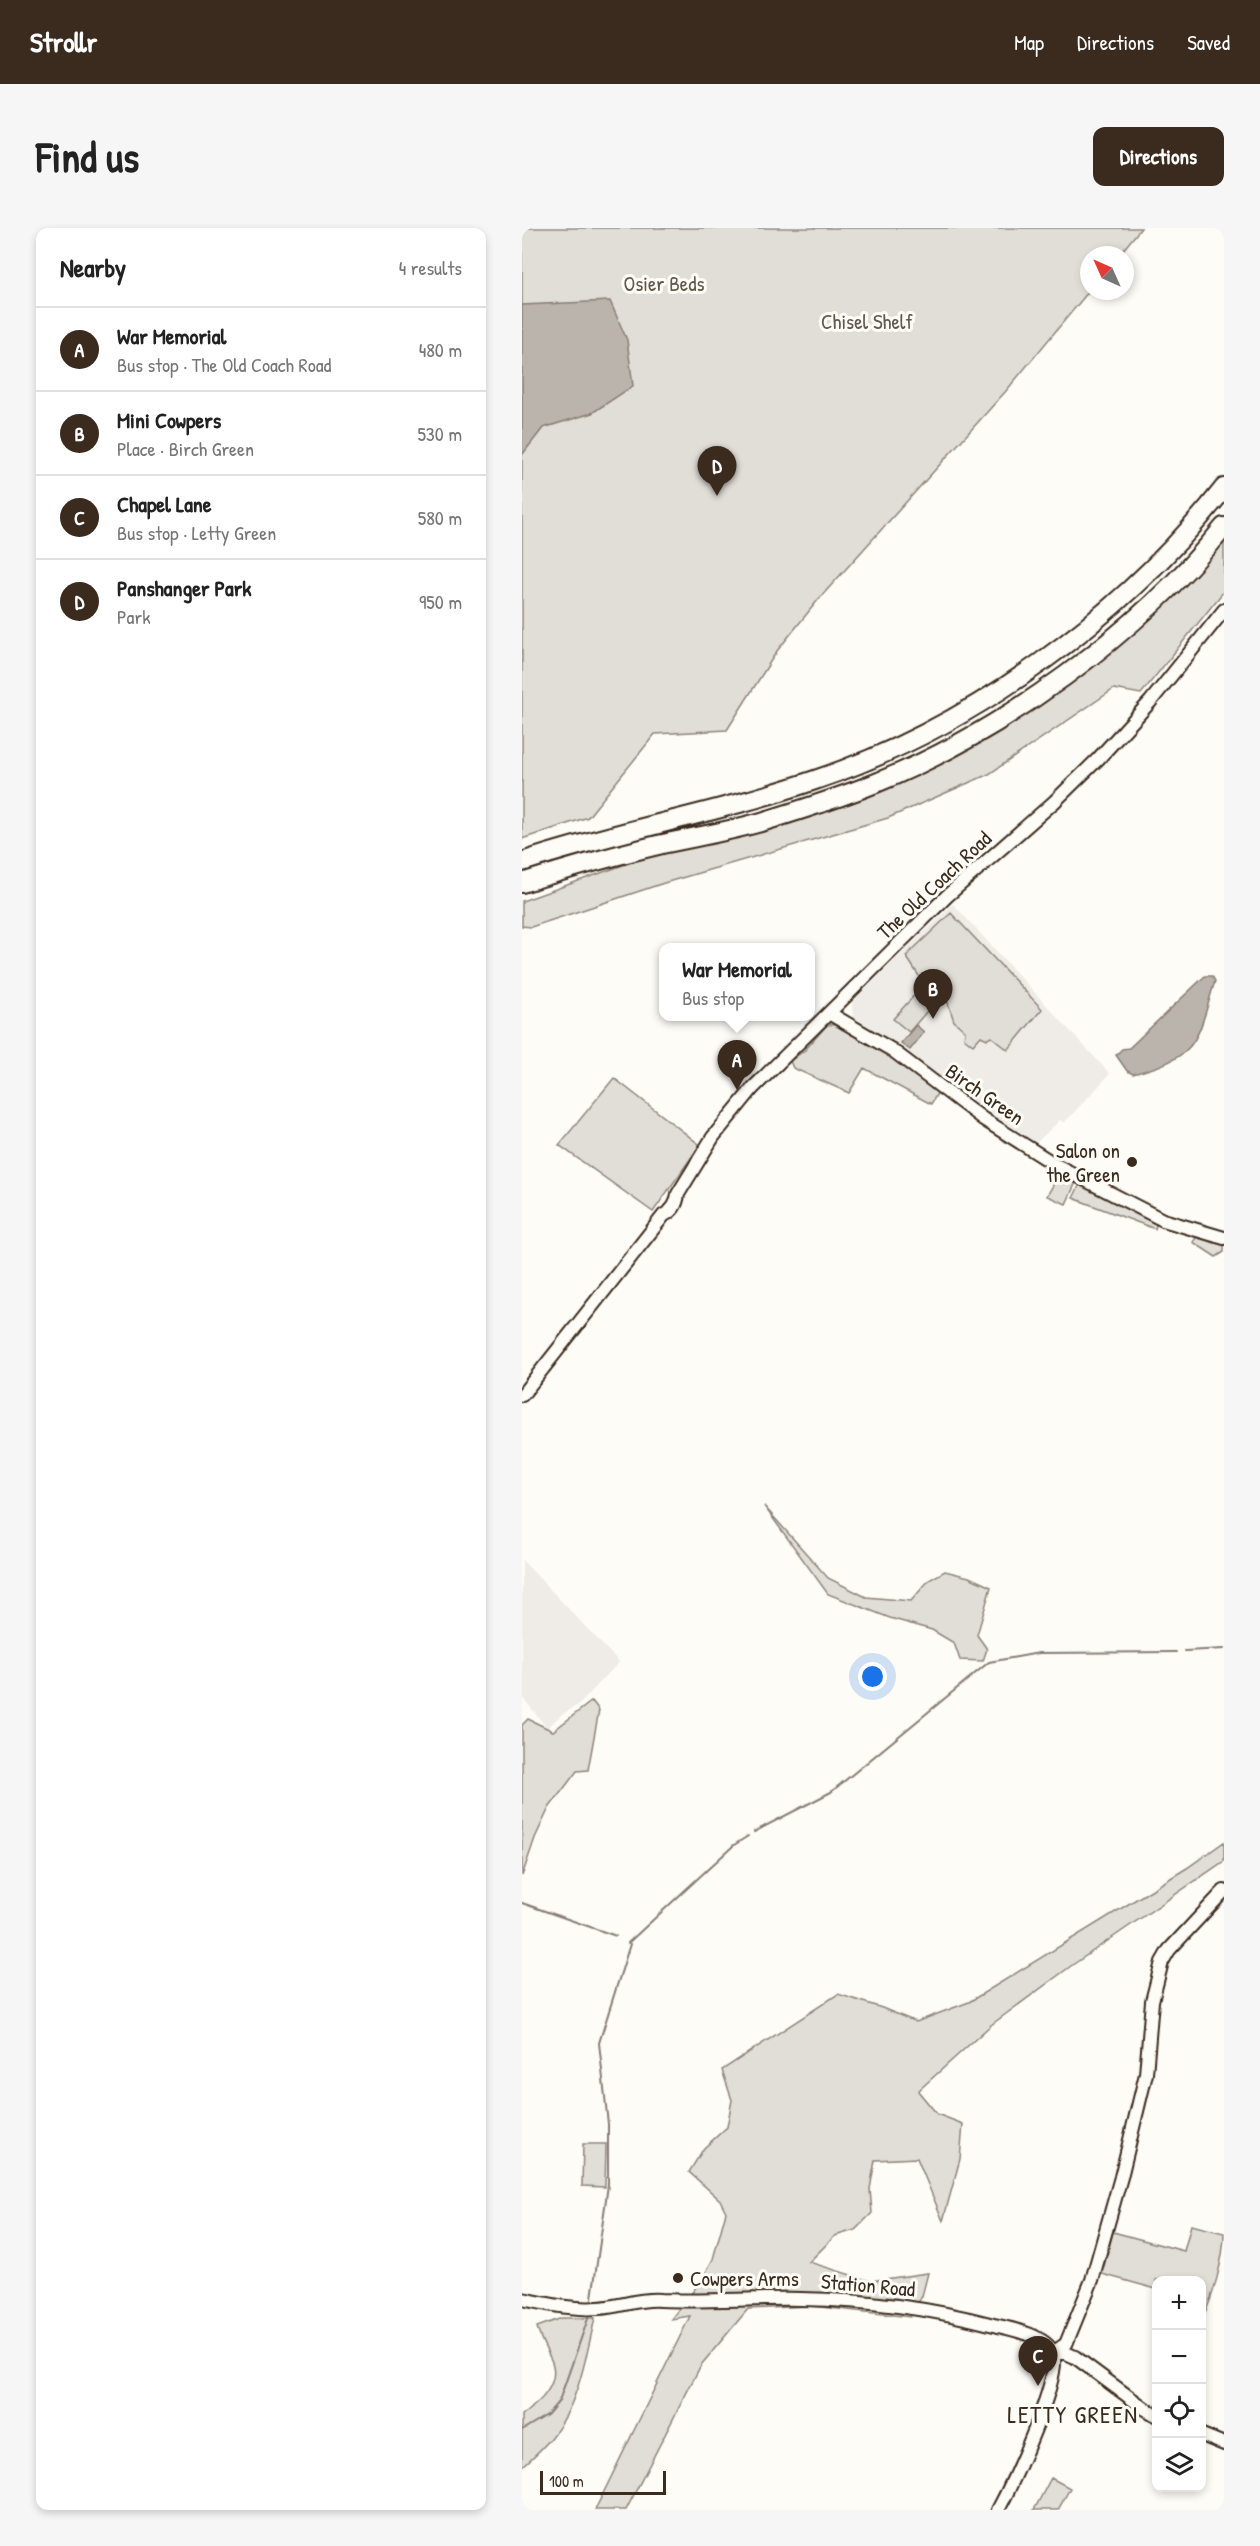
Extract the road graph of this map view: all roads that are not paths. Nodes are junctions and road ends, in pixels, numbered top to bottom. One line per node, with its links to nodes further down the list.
1 (1224, 488): 4 (highway)
2 (1224, 527): 5 (highway)
3 (1221, 619): 6 (street, The Old Coach Road)
4 (522, 862)
5 (522, 883)
6 (830, 1013): 7 (street, Birch Green); 8 (street, The Old Coach Road)
7 (1224, 1238)
8 (522, 1395)
9 (1224, 1891): 11 (street)
10 (522, 2300): 11 (street, Station Road)
11 (1053, 2353): 12 (street, Station Road); 15 (street)
12 (1152, 2413)
13 (1206, 2437): 14 (street)
14 (1224, 2444)
15 (998, 2510)

